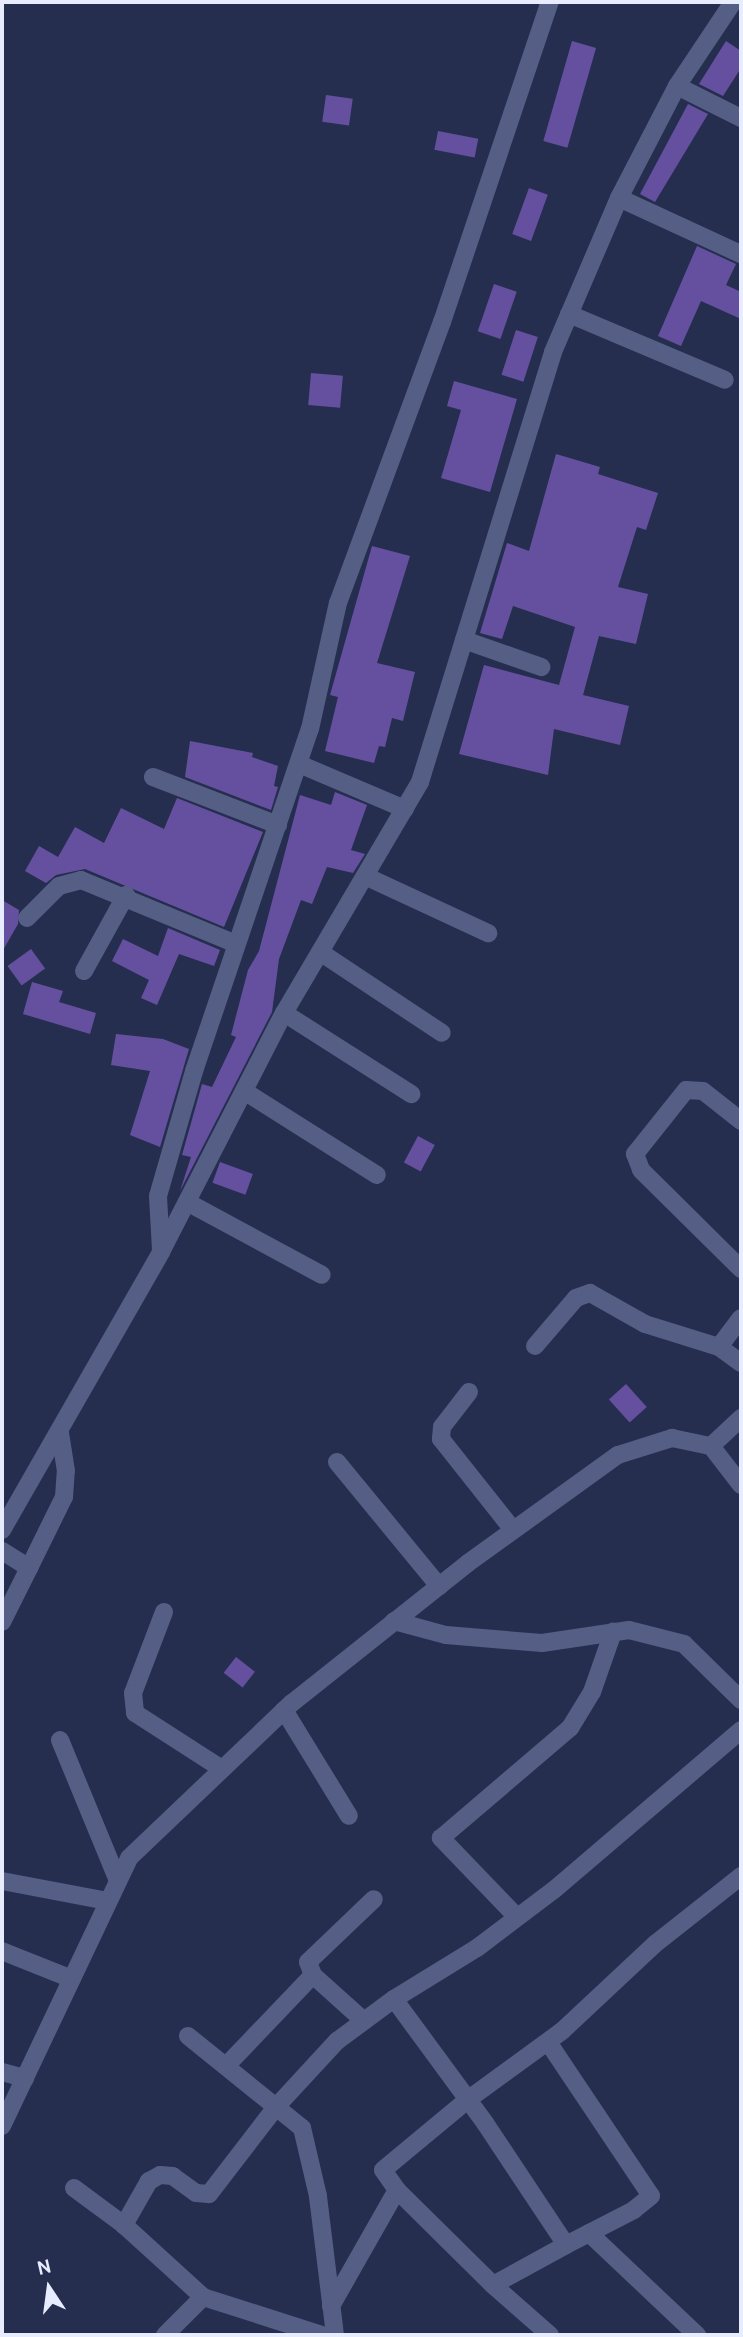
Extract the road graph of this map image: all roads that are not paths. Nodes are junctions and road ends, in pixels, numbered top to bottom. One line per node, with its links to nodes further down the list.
1 (550, 2): 11 (street)
2 (733, 2): 3 (street)
3 (677, 86): 4 (street); 5 (street)
4 (741, 118)
5 (619, 198): 6 (street); 7 (street)
6 (741, 254)
7 (569, 314): 8 (street); 9 (street)
8 (725, 380)
9 (464, 640): 10 (street); 13 (street)
10 (541, 667)
11 (299, 764): 13 (street); 14 (street)
12 (153, 777): 14 (street)
13 (405, 809): 15 (street)
14 (278, 825): 19 (street)
15 (365, 876): 18 (street); 20 (street)
16 (126, 895): 17 (street); 19 (street); 21 (street)
17 (27, 918)
18 (488, 933)
19 (236, 944): 29 (street)
20 (320, 953): 22 (street); 23 (street)
21 (84, 971)
22 (284, 1013): 24 (street); 25 (street)
23 (442, 1032)
24 (244, 1091): 27 (street); 28 (street)
25 (411, 1094)
26 (741, 1121): 30 (street)
27 (377, 1175)
28 (187, 1202): 29 (street); 31 (street)
29 (161, 1252): 38 (street)
30 (741, 1269)
31 (322, 1275)
32 (741, 1318): 34 (street)
33 (535, 1346): 34 (street)
34 (719, 1346): 35 (street)
35 (741, 1363)
36 (469, 1392): 43 (street)
37 (741, 1418): 39 (street)
38 (60, 1433): 42 (street); 45 (street)
39 (711, 1446): 41 (street); 43 (street)
40 (337, 1462): 46 (street)
41 (741, 1485)
42 (2, 1530)
43 (513, 1530): 46 (street)
44 (2, 1551): 45 (street)
45 (29, 1567): 49 (street)
46 (439, 1586): 48 (street)
47 (164, 1612): 55 (street)
48 (394, 1621): 50 (street); 52 (street)
49 (2, 1622)
50 (613, 1632): 51 (street); 62 (street)
51 (741, 1700)
52 (284, 1710): 55 (street); 56 (street)
53 (741, 1730): 62 (street)
54 (60, 1740): 59 (street)
55 (222, 1769): 59 (street)
56 (349, 1816)
57 (741, 1876): 69 (street)
58 (2, 1881): 61 (street)
59 (118, 1881): 61 (street)
60 (374, 1899): 64 (street)
61 (108, 1901): 65 (street)
62 (517, 1917): 66 (street)
63 (2, 1954): 65 (street)
64 (313, 1975): 67 (street); 70 (street)
65 (72, 1979): 72 (street)
66 (394, 1999): 67 (street); 73 (street)
67 (364, 2021): 74 (street)
68 (188, 2036): 70 (street)
69 (548, 2042): 73 (street); 79 (street)
70 (226, 2066): 74 (street)
71 (2, 2072): 72 (street)
72 (25, 2078): 75 (street)
73 (466, 2101): 77 (street); 80 (street)
74 (276, 2107): 78 (street); 83 (street)
75 (2, 2126)
76 (74, 2188): 78 (street)
77 (397, 2190): 81 (street); 83 (street)
78 (124, 2225): 82 (street)
79 (589, 2233): 80 (street); 88 (street)
80 (566, 2245): 81 (street)
81 (493, 2285): 87 (street)
82 (203, 2297): 84 (street); 85 (street)
83 (331, 2306): 86 (street)
84 (166, 2335)
85 (322, 2335)
86 (335, 2335)
87 (550, 2335)
88 (697, 2335)

